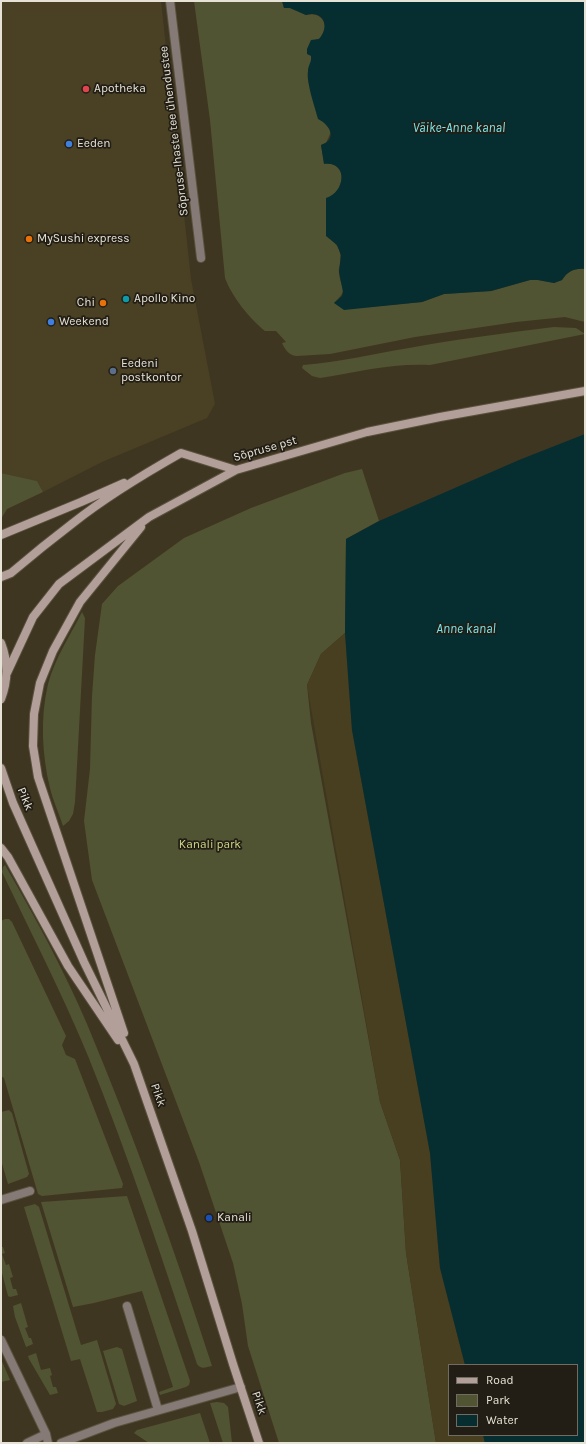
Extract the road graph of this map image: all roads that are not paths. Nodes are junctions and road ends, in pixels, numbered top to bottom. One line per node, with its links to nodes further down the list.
1 (170, 1): 2 (street, Sõpruse-Ihaste tee ühendustee)
2 (201, 258)
3 (585, 391): 4 (street, Sõpruse pst)
4 (236, 470): 5 (street); 6 (street, Sõpruse pst)
5 (148, 472): 7 (street); 8 (street)
6 (149, 517): 10 (street, Sõpruse pst); 14 (street)
7 (1, 535)
8 (1, 577)
9 (1, 643): 10 (street)
10 (7, 673): 11 (street)
11 (1, 699)
12 (1, 768): 14 (street, Pikk)
13 (1, 848): 14 (street)
14 (134, 1064): 19 (street, Pikk)
15 (30, 1191): 16 (street)
16 (1, 1200)
17 (127, 1306): 20 (street)
18 (1, 1340): 21 (street)
19 (241, 1387): 20 (street); 25 (street, Pikk)
20 (158, 1410): 24 (street)
21 (46, 1434): 22 (street); 23 (street)
22 (27, 1443)
23 (48, 1443)
24 (62, 1443)
25 (259, 1443)

